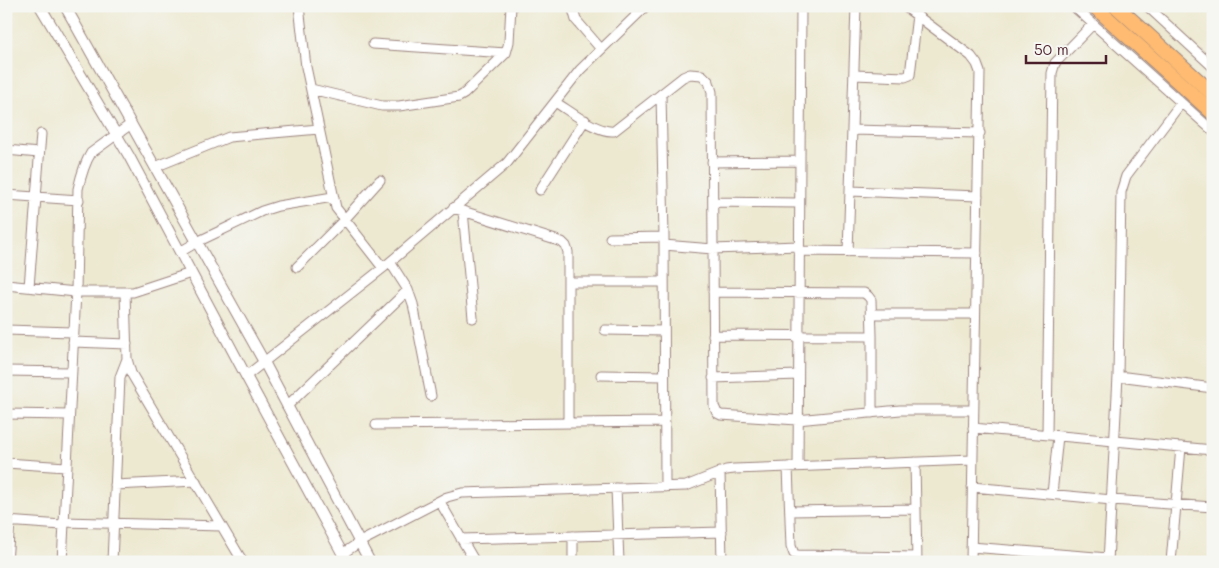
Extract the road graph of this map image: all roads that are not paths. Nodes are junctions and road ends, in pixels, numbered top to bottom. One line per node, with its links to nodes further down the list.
1 (40, 6): 34 (street)
2 (65, 6): 28 (street)
3 (298, 6): 21 (street)
4 (511, 6): 18 (street)
5 (572, 6): 17 (street)
6 (646, 6): 17 (street)
7 (801, 6): 37 (street)
8 (856, 6): 20 (street)
9 (904, 6): 14 (street)
10 (1073, 6): 15 (street)
11 (1094, 6): 26 (highway)
12 (1116, 6): 23 (highway)
13 (1147, 6): 19 (street)
14 (917, 16): 20 (street); 32 (street)
15 (1093, 24): 25 (street); 105 (street)
16 (373, 44): 18 (street)
17 (601, 49): 24 (street)
18 (506, 53): 21 (street)
19 (1213, 67)
20 (854, 75): 30 (street)
21 (311, 89): 29 (street)
22 (661, 94): 27 (street); 38 (street); 53 (street)
23 (1213, 94)
24 (555, 102): 27 (street); 50 (street)
25 (1181, 103): 31 (street); 91 (street)
26 (1213, 113)
27 (585, 120): 41 (street)
28 (131, 124): 34 (street); 39 (street)
29 (319, 129): 39 (street); 46 (street)
30 (852, 130): 32 (street); 42 (street)
31 (1213, 131)
32 (980, 133): 45 (street)
33 (41, 134): 36 (street)
34 (117, 135): 47 (street); 57 (street)
35 (6, 150): 36 (street)
36 (39, 153): 44 (street)
37 (799, 161): 38 (street); 49 (street)
38 (712, 162): 48 (street)
39 (155, 167): 54 (street)
40 (380, 180): 51 (street)
41 (540, 190)
42 (850, 191): 45 (street); 58 (street)
43 (6, 195): 44 (street)
44 (35, 196): 47 (street); 66 (street)
45 (978, 196): 59 (street)
46 (333, 197): 51 (street); 54 (street)
47 (79, 200): 68 (street)
48 (712, 202): 49 (street); 55 (street)
49 (799, 203): 56 (street)
50 (458, 210): 60 (street); 63 (street); 74 (street)
51 (344, 220): 60 (street); 61 (street)
52 (610, 238): 53 (street)
53 (664, 241): 55 (street); 64 (street)
54 (197, 242): 57 (street); 84 (street)
55 (713, 249): 56 (street); 70 (street)
56 (799, 249): 58 (street); 71 (street)
57 (180, 252): 62 (street)
58 (848, 252): 59 (street)
59 (977, 253): 73 (street)
60 (386, 265): 67 (street); 84 (street)
61 (297, 267)
62 (192, 272): 69 (street); 89 (street)
63 (568, 282): 64 (street); 102 (street)
64 (664, 282): 77 (street)
65 (6, 285): 66 (street)
66 (29, 287): 68 (street)
67 (408, 290): 94 (street); 95 (street)
68 (76, 292): 69 (street); 81 (street)
69 (125, 292): 82 (street)
70 (713, 292): 71 (street); 78 (street)
71 (798, 294): 72 (street); 79 (street)
72 (871, 314): 73 (street); 80 (street)
73 (976, 314): 96 (street)
74 (473, 318)
75 (6, 330): 81 (street)
76 (605, 330): 77 (street)
77 (664, 332): 90 (street)
78 (713, 335): 79 (street); 92 (street)
79 (798, 336): 80 (street); 88 (street)
80 (872, 336): 97 (street)
81 (73, 337): 82 (street); 86 (street)
82 (127, 344): 83 (street)
83 (127, 359): 116 (street); 117 (street)
84 (263, 360): 89 (street); 95 (street)
85 (6, 371): 86 (street)
86 (71, 372): 99 (street)
87 (601, 375): 90 (street)
88 (798, 375): 92 (street); 100 (street)
89 (246, 376): 138 (street)
90 (664, 376): 101 (street)
91 (1118, 376): 93 (street); 107 (street)
92 (714, 378): 100 (street)
93 (1213, 388)
94 (431, 396)
95 (287, 406): 136 (street)
96 (973, 410): 97 (street); 104 (street)
97 (872, 413): 100 (street)
98 (6, 414): 99 (street)
99 (68, 415): 114 (street)
100 (797, 420): 113 (street)
101 (664, 422): 102 (street); 118 (street)
102 (568, 423): 103 (street)
103 (376, 425)
104 (973, 428): 105 (street); 110 (street)
105 (1047, 435): 106 (street)
106 (1058, 436): 107 (street); 121 (street)
107 (1115, 441): 108 (street); 122 (street)
108 (1181, 447): 109 (street); 124 (street)
109 (1213, 450)
110 (972, 460): 111 (street); 119 (street)
111 (915, 462): 113 (street); 126 (street)
112 (6, 463): 114 (street)
113 (793, 466): 115 (street); 127 (street)
114 (66, 467): 129 (street)
115 (720, 472): 118 (street); 132 (street)
116 (196, 481): 117 (street); 131 (street)
117 (115, 485): 130 (street)
118 (665, 487): 120 (street)
119 (972, 487): 121 (street); 137 (street)
120 (616, 488): 123 (street); 133 (street)
121 (1052, 494): 122 (street)
122 (1112, 500): 124 (street); 140 (street)
123 (440, 502): 135 (street); 136 (street)
124 (1175, 504): 125 (street); 151 (street)
125 (1213, 507)
126 (916, 509): 127 (street); 139 (street)
127 (790, 511): 139 (street)
128 (8, 521): 129 (street); 141 (street)
129 (63, 523): 130 (street); 142 (street)
130 (113, 523): 131 (street); 143 (street)
131 (222, 526): 144 (street)
132 (722, 532): 133 (street); 149 (street)
133 (618, 534): 134 (street); 148 (street)
134 (573, 536): 135 (street); 147 (street)
135 (461, 539): 146 (street)
136 (360, 542): 138 (street); 145 (street)
137 (971, 547): 140 (street); 150 (street)
138 (345, 559)
139 (917, 559)
140 (1108, 560)
141 (7, 562)
142 (62, 562)
143 (112, 562)
144 (243, 562)
145 (370, 562)
146 (475, 562)
147 (573, 562)
148 (619, 562)
149 (722, 562)
150 (971, 562)
151 (1171, 562)

